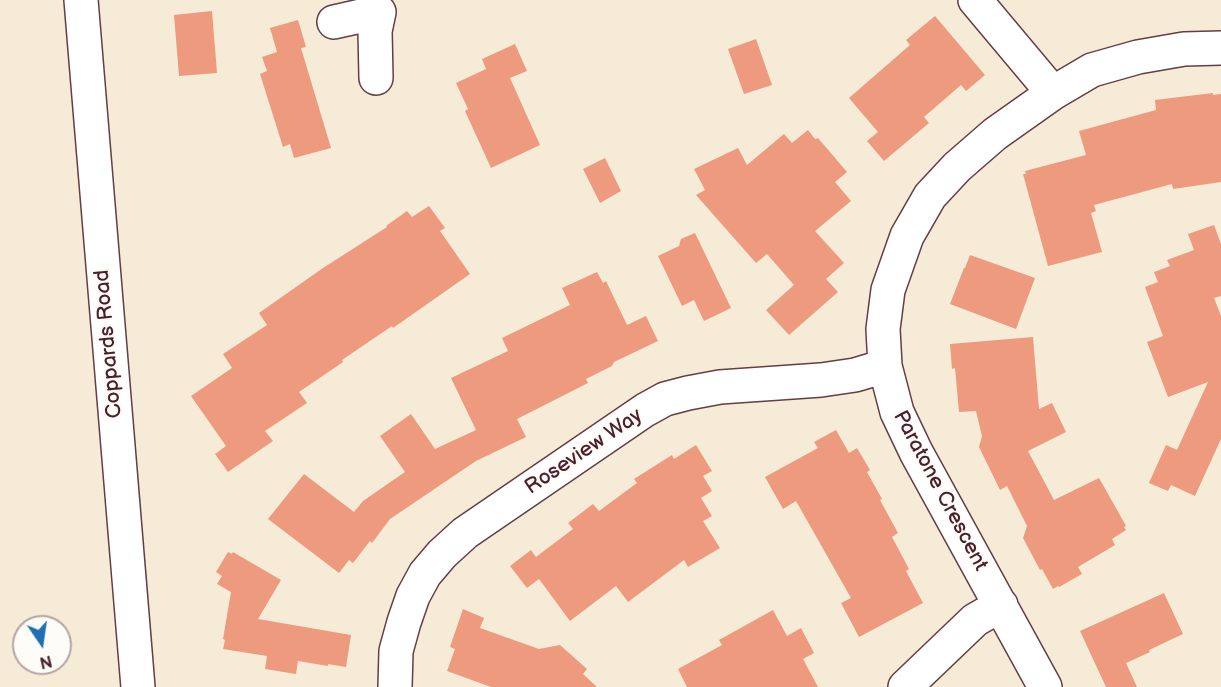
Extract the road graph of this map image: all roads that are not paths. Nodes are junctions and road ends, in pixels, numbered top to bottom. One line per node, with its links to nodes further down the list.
1 (81, 0): 10 (street, Coppards Road)
2 (975, 0): 7 (street)
3 (382, 6): 4 (street); 6 (street)
4 (334, 22)
5 (1221, 48): 7 (street, Paratone Crescent)
6 (376, 78)
7 (1053, 93): 8 (street, Paratone Crescent)
8 (885, 366): 9 (street, Paratone Crescent); 11 (street, Roseview Way)
9 (1001, 605): 12 (street); 13 (street, Paratone Crescent)
10 (138, 687)
11 (395, 687)
12 (906, 687)
13 (1045, 687)

